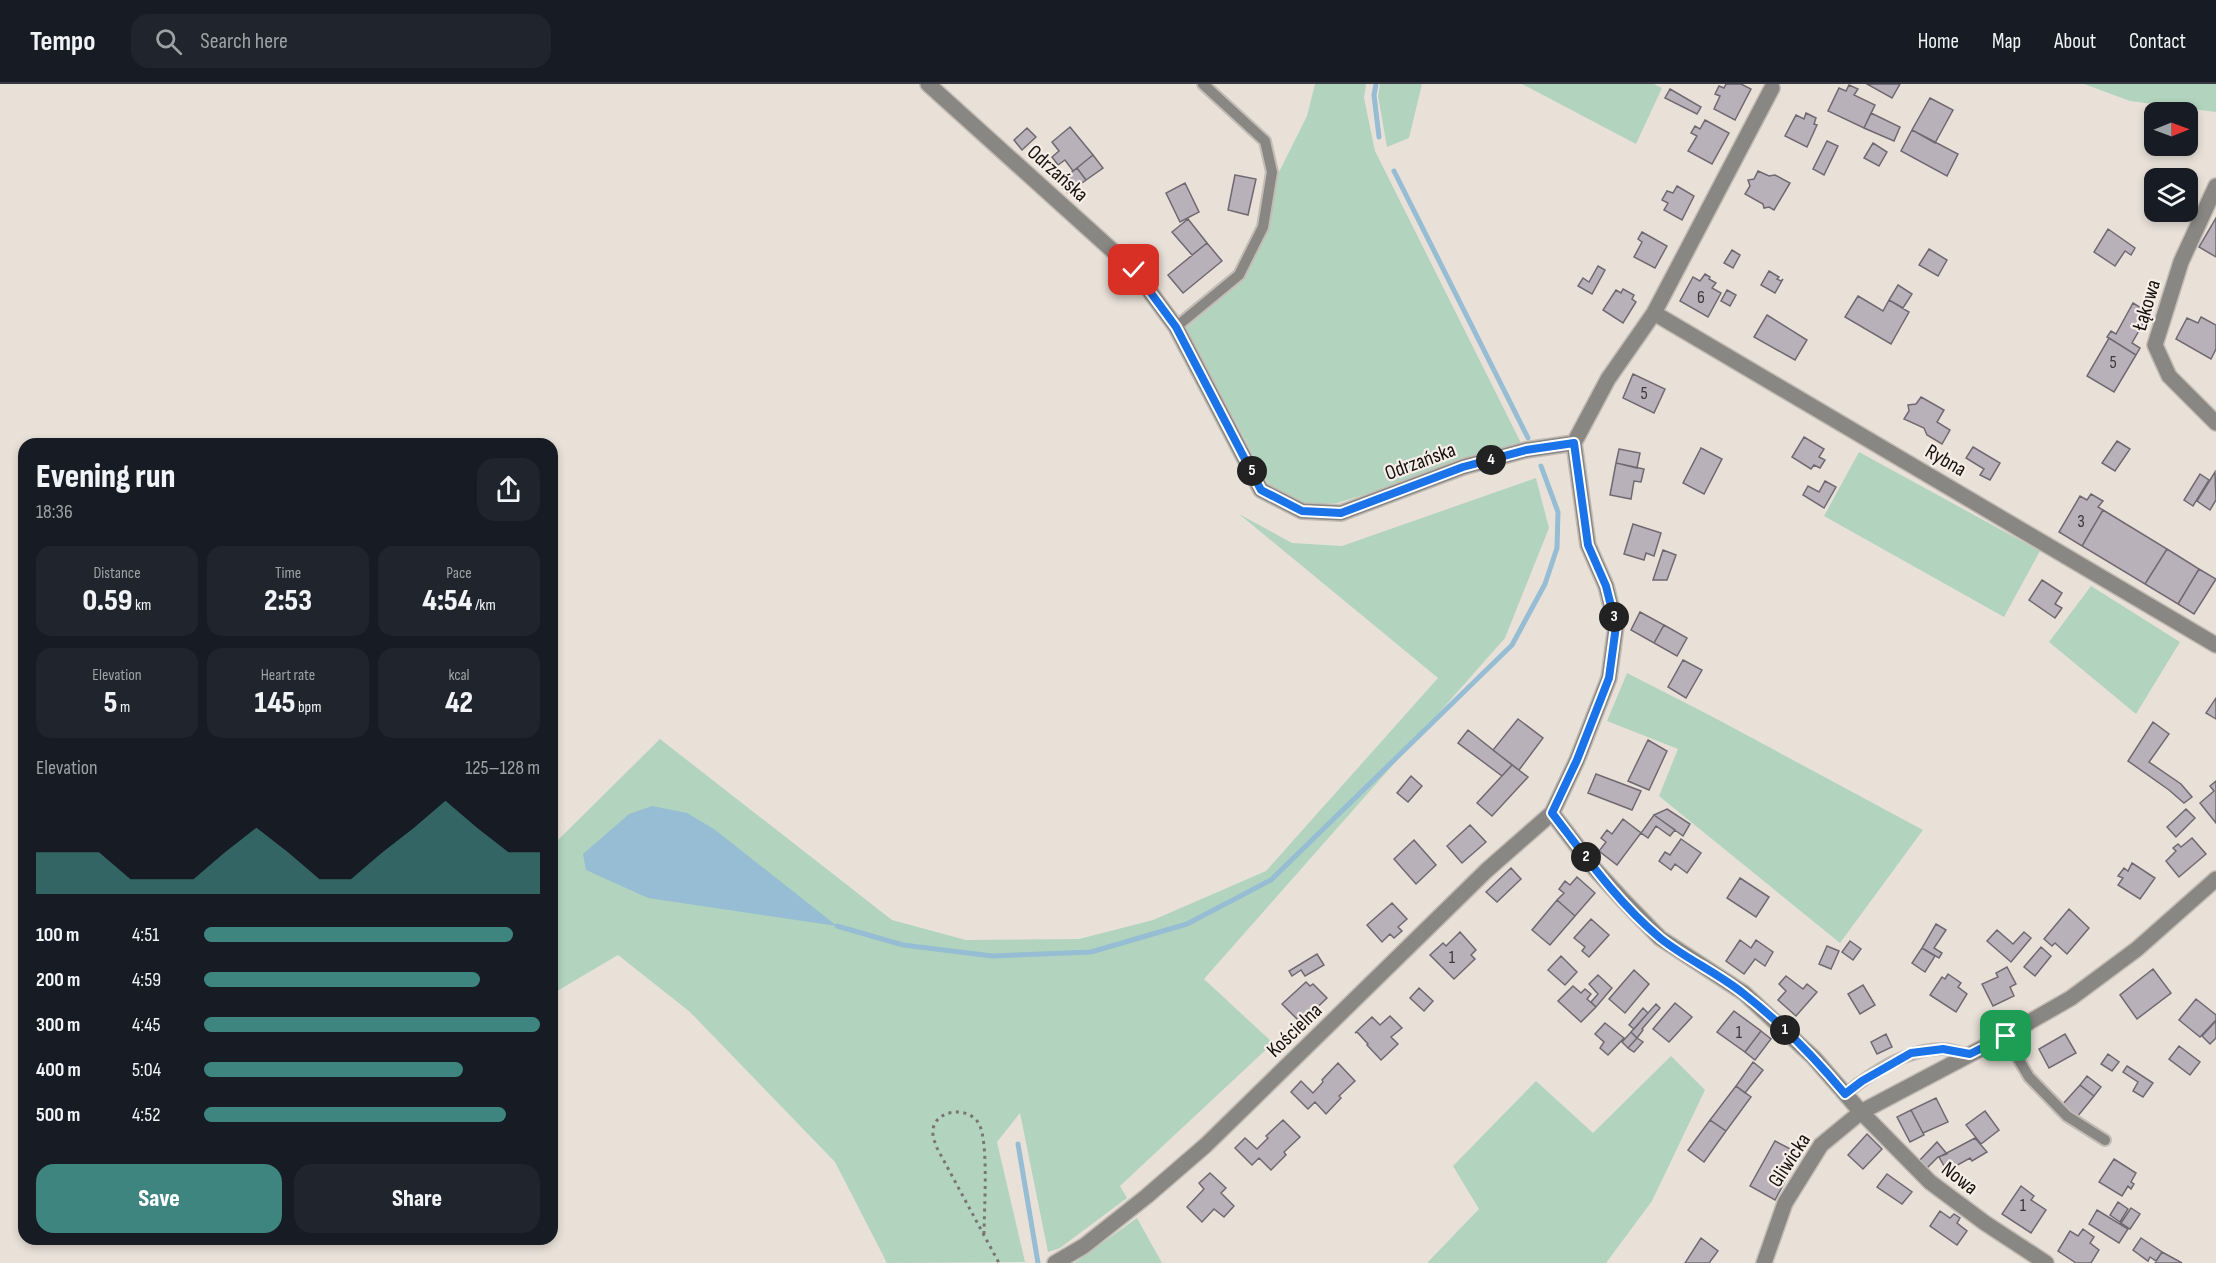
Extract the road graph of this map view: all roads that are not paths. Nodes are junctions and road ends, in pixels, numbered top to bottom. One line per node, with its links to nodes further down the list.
1 (928, 84): 6 (street, Odrzańska)
2 (1203, 84): 6 (lane)
3 (1772, 88): 5 (street)
4 (2216, 186): 7 (street, Łąkowa)
5 (1654, 314): 8 (street); 9 (street, Rybna)
6 (1176, 327): 8 (street, Odrzańska)
7 (2216, 423)
8 (1574, 443): 10 (street)
9 (2216, 645)
10 (1552, 813): 14 (street, Nowa); 17 (street, Kościelna)
11 (2216, 879): 12 (street, Gliwicka)
12 (2006, 1036): 13 (street, Gliwicka); 16 (lane)
13 (1970, 1054): 14 (lane); 15 (street, Gliwicka)
14 (1845, 1094): 15 (street, Nowa)
15 (1861, 1112): 18 (street, Gliwicka); 19 (street, Nowa)
16 (2105, 1140)
17 (1055, 1263)
18 (1764, 1263)
19 (2046, 1263)

